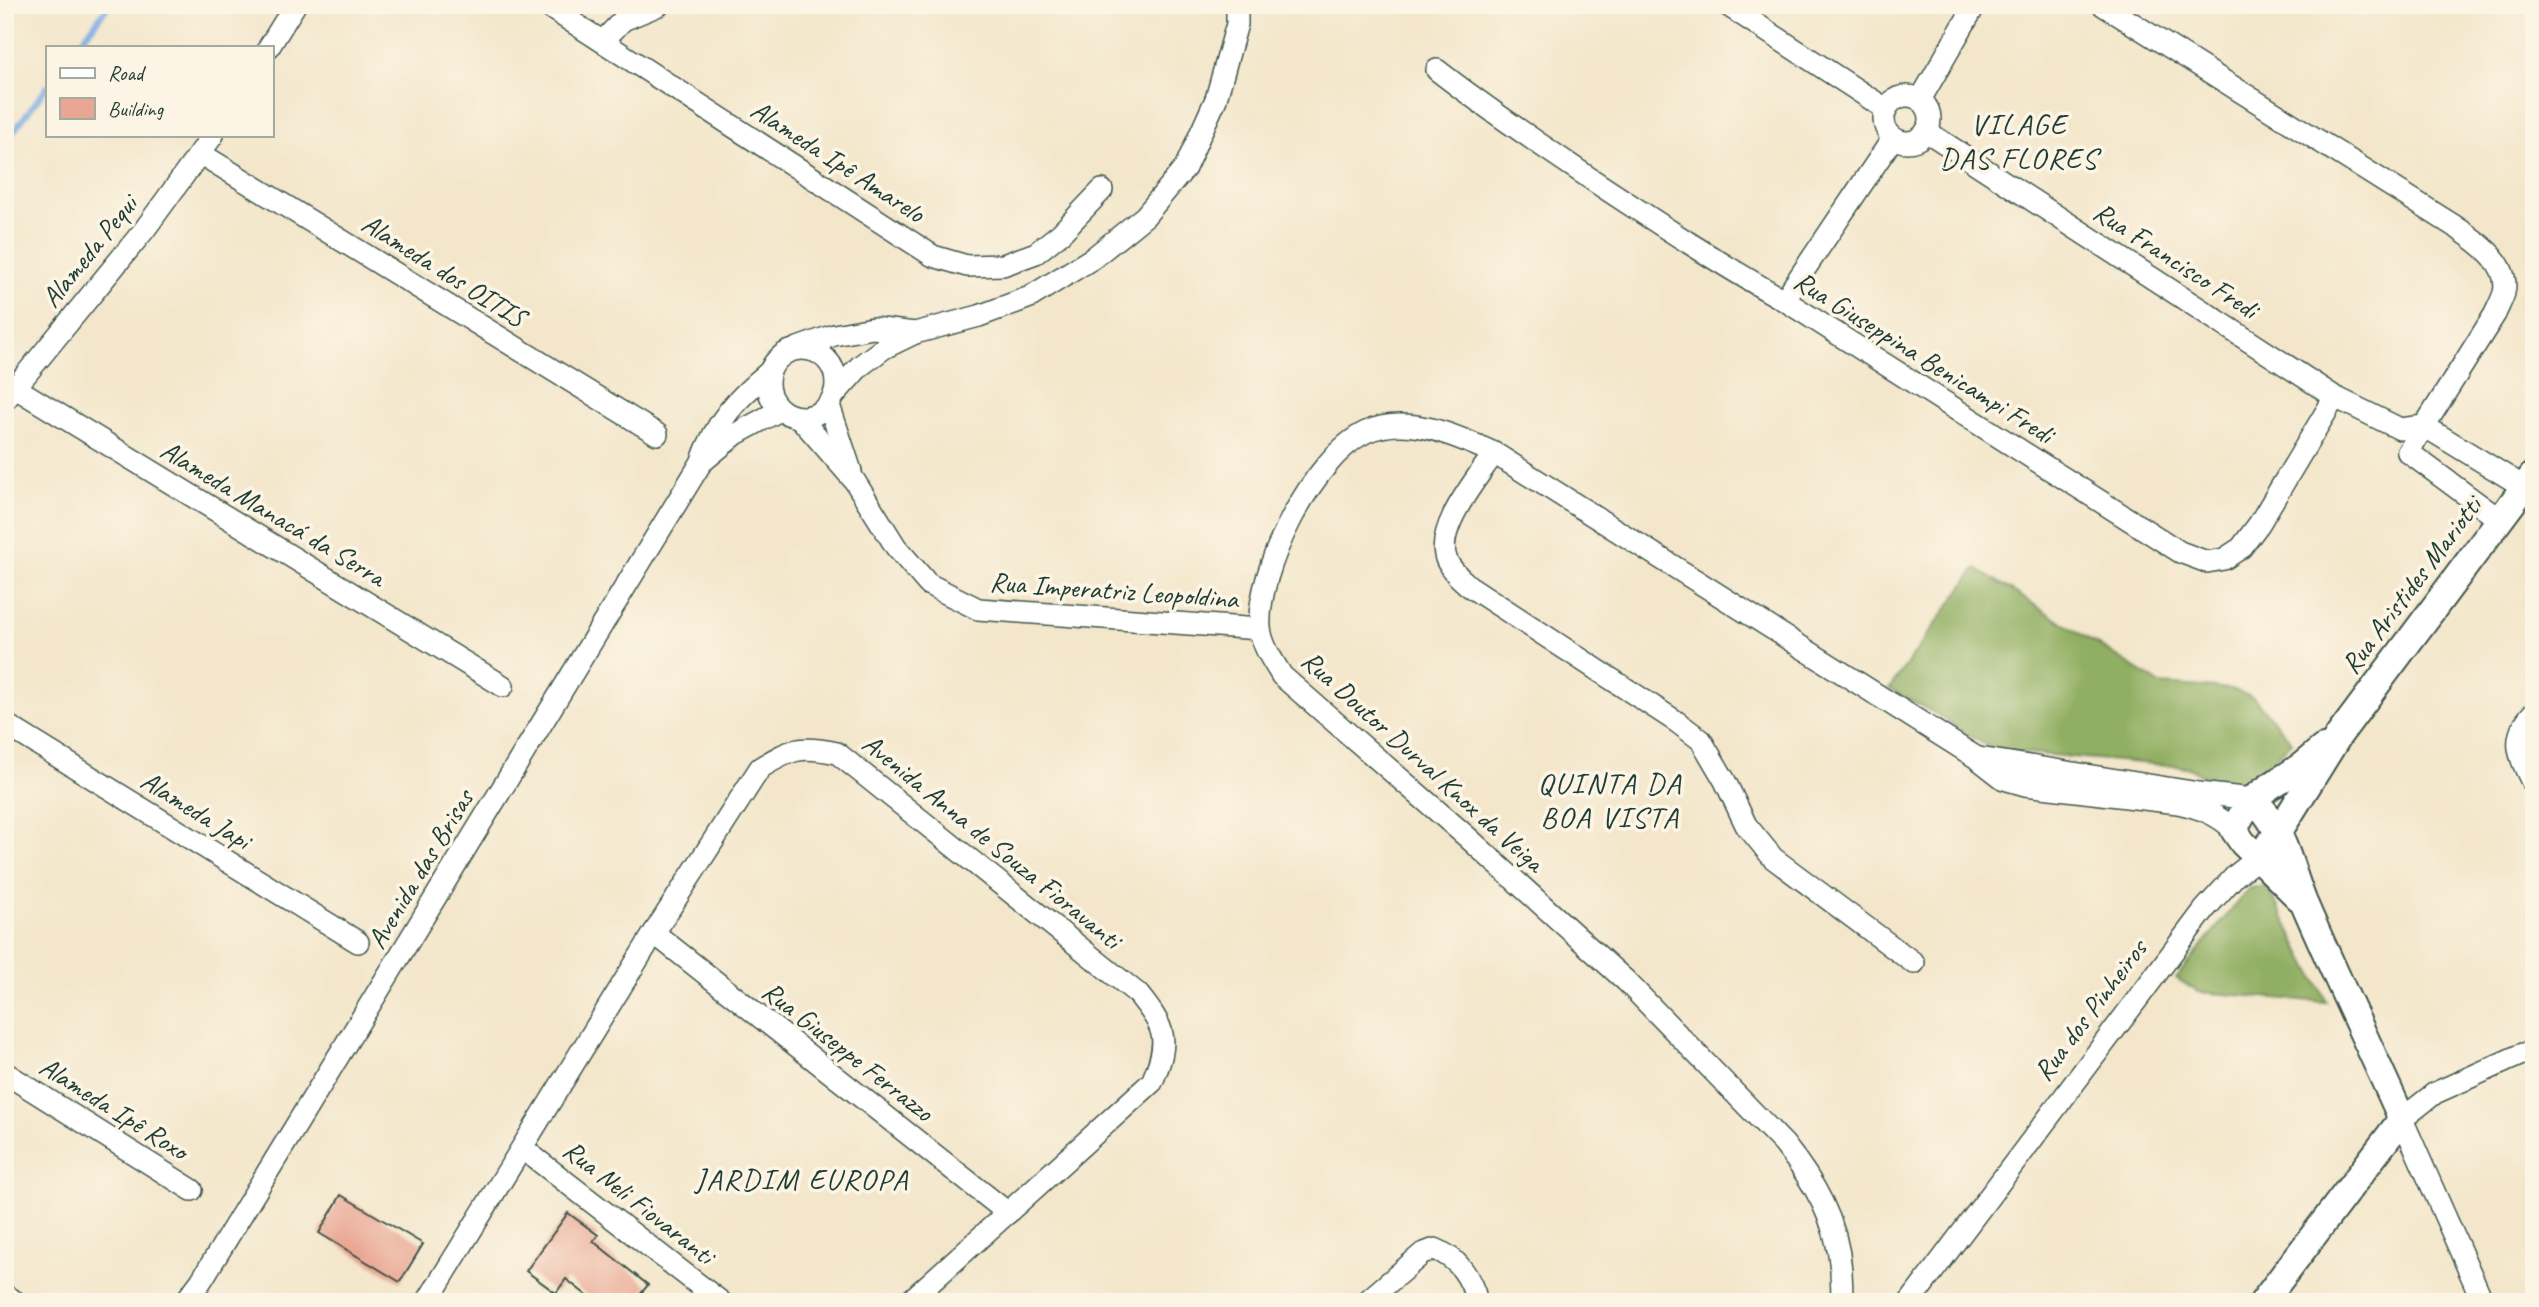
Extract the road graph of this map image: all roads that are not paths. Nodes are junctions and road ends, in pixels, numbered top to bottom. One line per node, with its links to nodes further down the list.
1 (295, 5): 9 (street)
2 (546, 5): 8 (street, Alameda Ipê Amarelo)
3 (659, 5): 8 (street)
4 (1237, 5): 19 (street)
5 (1727, 5): 12 (street)
6 (1975, 5): 11 (street)
7 (2103, 5): 27 (street)
8 (603, 41): 17 (street, Alameda Ipê Amarelo)
9 (270, 46)
10 (1437, 70): 18 (street, Rua Giuseppina Benicampi Fredi)
11 (1920, 100): 12 (street); 13 (street)
12 (1886, 109): 15 (street)
13 (1926, 131): 15 (street); 23 (street, Rua Francisco Fredi)
14 (212, 136): 16 (street, Alameda Pequi)
15 (1894, 138): 18 (street)
16 (201, 154): 22 (street, Alameda Pequi); 29 (street, Alameda dos OITIS)
17 (1102, 190)
18 (1783, 300): 23 (street, Rua Giuseppina Benicampi Fredi)
19 (915, 333): 20 (street); 24 (street)
20 (793, 349): 21 (street); 24 (street)
21 (770, 371): 25 (street); 32 (street, Avenida das Brisas)
22 (10, 394): 37 (street, Alameda Manacá da Serra)
23 (2335, 397): 28 (street, Rua Francisco Fredi)
24 (832, 400): 26 (street); 33 (street, Rua Imperatriz Leopoldina)
25 (780, 410): 26 (street); 32 (street, Avenida das Brisas)
26 (800, 418): 33 (street, Rua Imperatriz Leopoldina)
27 (2424, 426): 28 (street); 30 (street); 34 (street)
28 (2400, 429): 30 (street)
29 (657, 434)
30 (2408, 452): 35 (street)
31 (1494, 453): 36 (street, Rua Doutor Durval Knox da Veiga); 41 (street, Rua Doutor Durval Knox da Veiga); 50 (street)
32 (701, 463): 60 (street, Avenida das Brisas)
33 (854, 480): 36 (street, Rua Imperatriz Leopoldina)
34 (2529, 480): 35 (street, Rua Aristides Mariotti)
35 (2500, 520): 40 (street, Rua Aristides Mariotti)
36 (1260, 629): 58 (street, Rua Doutor Durval Knox da Veiga)
37 (503, 686)
38 (2534, 712): 42 (street)
39 (5, 724): 49 (street, Alameda Japi)
40 (2339, 735): 43 (street, Rua Aristides Mariotti); 45 (street, Rua Aristides Mariotti)
41 (1977, 758): 43 (street, Rua Doutor Durval Knox da Veiga); 44 (street, Rua Doutor Durval Knox da Veiga)
42 (2534, 786)
43 (2252, 799): 44 (street); 45 (street)
44 (2234, 830): 46 (street)
45 (2278, 833): 46 (street, Rua Aristides Mariotti); 47 (street)
46 (2258, 859): 47 (street); 66 (street, Rua dos Pinheiros)
47 (2305, 903): 53 (street)
48 (654, 933): 54 (street, Avenida Anna de Souza Fioravanti); 56 (street, Rua Giuseppe Ferrazzo); 56 (street, Avenida Anna de Souza Fioravanti)
49 (358, 942)
50 (1914, 963)
51 (2522, 1054): 53 (street)
52 (5, 1073): 55 (street, Alameda Ipê Roxo)
53 (2402, 1119): 67 (street); 68 (street)
54 (522, 1147): 61 (street, Avenida Anna de Souza Fioravanti); 62 (street, Rua Neli Fiovaranti)
55 (192, 1190)
56 (1007, 1213): 63 (street, Avenida Anna de Souza Fioravanti)
57 (5, 1296): 59 (street)
58 (1846, 1298)
59 (16, 1302)
60 (185, 1302)
61 (427, 1302)
62 (721, 1302)
63 (909, 1302)
64 (1366, 1302): 65 (street)
65 (1477, 1302)
66 (1910, 1302)
67 (2263, 1302)
68 (2483, 1302)

